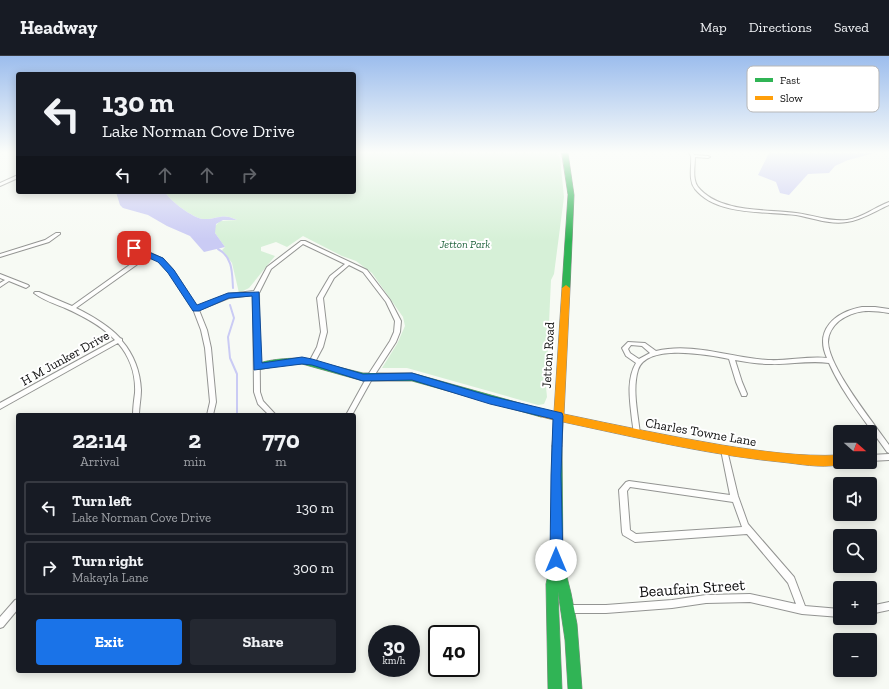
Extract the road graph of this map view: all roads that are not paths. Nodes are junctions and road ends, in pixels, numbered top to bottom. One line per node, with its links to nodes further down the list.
1 (569, 183): 32 (street, Jetton Road)
2 (695, 183): 3 (street)
3 (889, 203)
4 (58, 234): 7 (street)
5 (126, 243): 6 (street)
6 (148, 254): 15 (street); 16 (street)
7 (0, 256)
8 (349, 263): 14 (street); 22 (street); 25 (street)
9 (0, 276): 10 (street)
10 (9, 279): 11 (street); 12 (street)
11 (0, 285)
12 (26, 286)
13 (37, 293): 15 (street)
14 (256, 293): 16 (street); 24 (street)
15 (72, 309): 18 (street)
16 (196, 309): 29 (street)
17 (889, 311): 21 (street)
18 (120, 340): 27 (street, H M Junker Drive); 28 (street)
19 (654, 353): 20 (street); 23 (street); 23 (street)
20 (732, 358): 21 (street); 26 (street)
21 (830, 360): 35 (street)
22 (312, 362): 24 (street, Charles Towne Lane); 25 (street, Charles Towne Lane)
23 (639, 362): 33 (street)
24 (258, 367): 30 (street)
25 (370, 377): 31 (street); 32 (street, Charles Towne Lane)
26 (744, 394)
27 (0, 406)
28 (136, 413)
29 (210, 413)
30 (271, 413)
31 (349, 413)
32 (558, 416): 33 (street, Charles Towne Lane); 41 (street, Jetton Road)
33 (637, 434): 34 (street, Charles Towne Lane)
34 (724, 450): 38 (street, Charles Towne Lane); 39 (street)
35 (889, 450)
36 (889, 457): 37 (street)
37 (877, 458)
38 (833, 460)
39 (735, 499): 40 (street); 40 (street)
40 (748, 530): 46 (street)
41 (556, 560): 44 (street, Jetton Road); 49 (street, Jetton Road)
42 (16, 605): 48 (street)
43 (889, 606): 45 (street)
44 (568, 609): 46 (street, Beaufain Street); 50 (street, Jetton Road)
45 (877, 609)
46 (802, 610): 47 (street, Beaufain Street)
47 (833, 612)
48 (0, 624)
49 (555, 689)
50 (575, 689)

